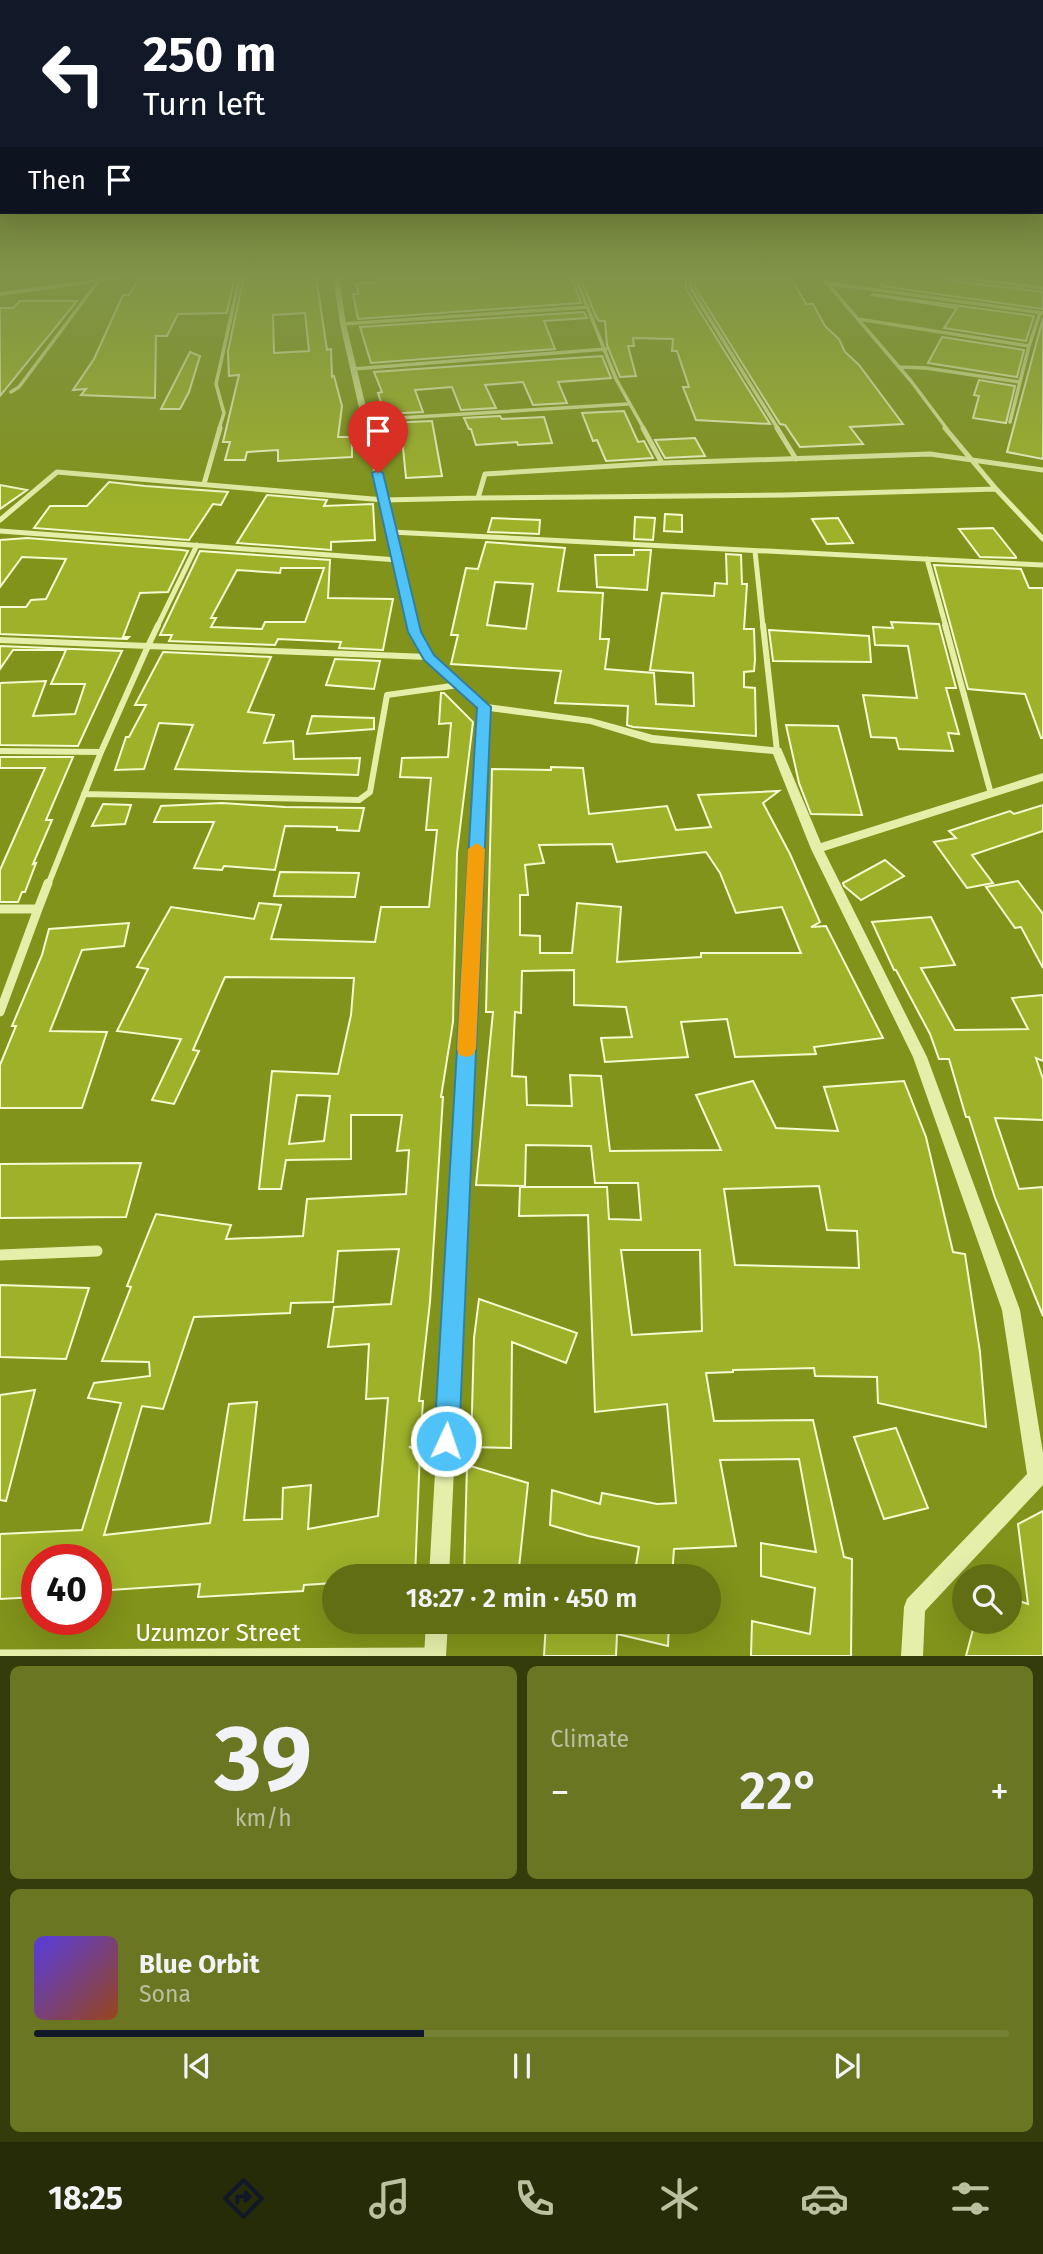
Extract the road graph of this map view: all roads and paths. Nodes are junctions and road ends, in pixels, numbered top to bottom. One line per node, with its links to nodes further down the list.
1 (44, 353): 12 (street)
2 (223, 353): 20 (street)
3 (350, 353): 10 (street)
4 (552, 353): 10 (street)
5 (608, 353): 13 (street)
6 (731, 353): 17 (street)
7 (887, 353): 9 (street)
8 (1027, 353): 11 (street)
9 (899, 367): 11 (street); 16 (street)
10 (353, 369): 14 (street)
11 (1020, 382): 15 (street)
12 (11, 392)
13 (628, 404): 14 (street); 18 (street)
14 (365, 420): 23 (street)
15 (1010, 422)
16 (971, 458): 17 (street); 19 (street); 21 (street)
17 (796, 460): 18 (street)
18 (662, 463): 22 (street)
19 (1043, 470)
20 (204, 484): 23 (street); 24 (street)
21 (996, 489): 22 (street); 27 (street)
22 (478, 498): 23 (street)
23 (384, 500): 26 (street)
24 (0, 520)
25 (0, 531): 28 (street)
26 (391, 532): 29 (street); 31 (street)
27 (1043, 539)
28 (197, 545): 31 (street); 34 (street)
29 (755, 551): 30 (street); 39 (street)
30 (927, 559): 32 (street); 43 (street)
31 (398, 560): 35 (street)
32 (1043, 565)
33 (0, 640): 34 (street)
34 (148, 646): 35 (street); 40 (street)
35 (428, 657): 36 (street)
36 (459, 685): 37 (street); 42 (street)
37 (484, 707): 39 (street); 51 (street)
38 (0, 751): 40 (street)
39 (777, 751): 44 (street)
40 (101, 752): 42 (street)
41 (1043, 777): 43 (street)
42 (84, 794): 46 (street)
43 (991, 794): 44 (street)
44 (817, 849): 50 (street)
45 (0, 909): 46 (street)
46 (38, 909): 47 (street)
47 (0, 1013)
48 (97, 1251): 49 (street)
49 (0, 1255)
50 (1040, 1477): 55 (street)
51 (440, 1564)
52 (436, 1634): 53 (street)
53 (435, 1654): 54 (street, Uzumzor Street)
54 (0, 1655)
55 (912, 1656)

